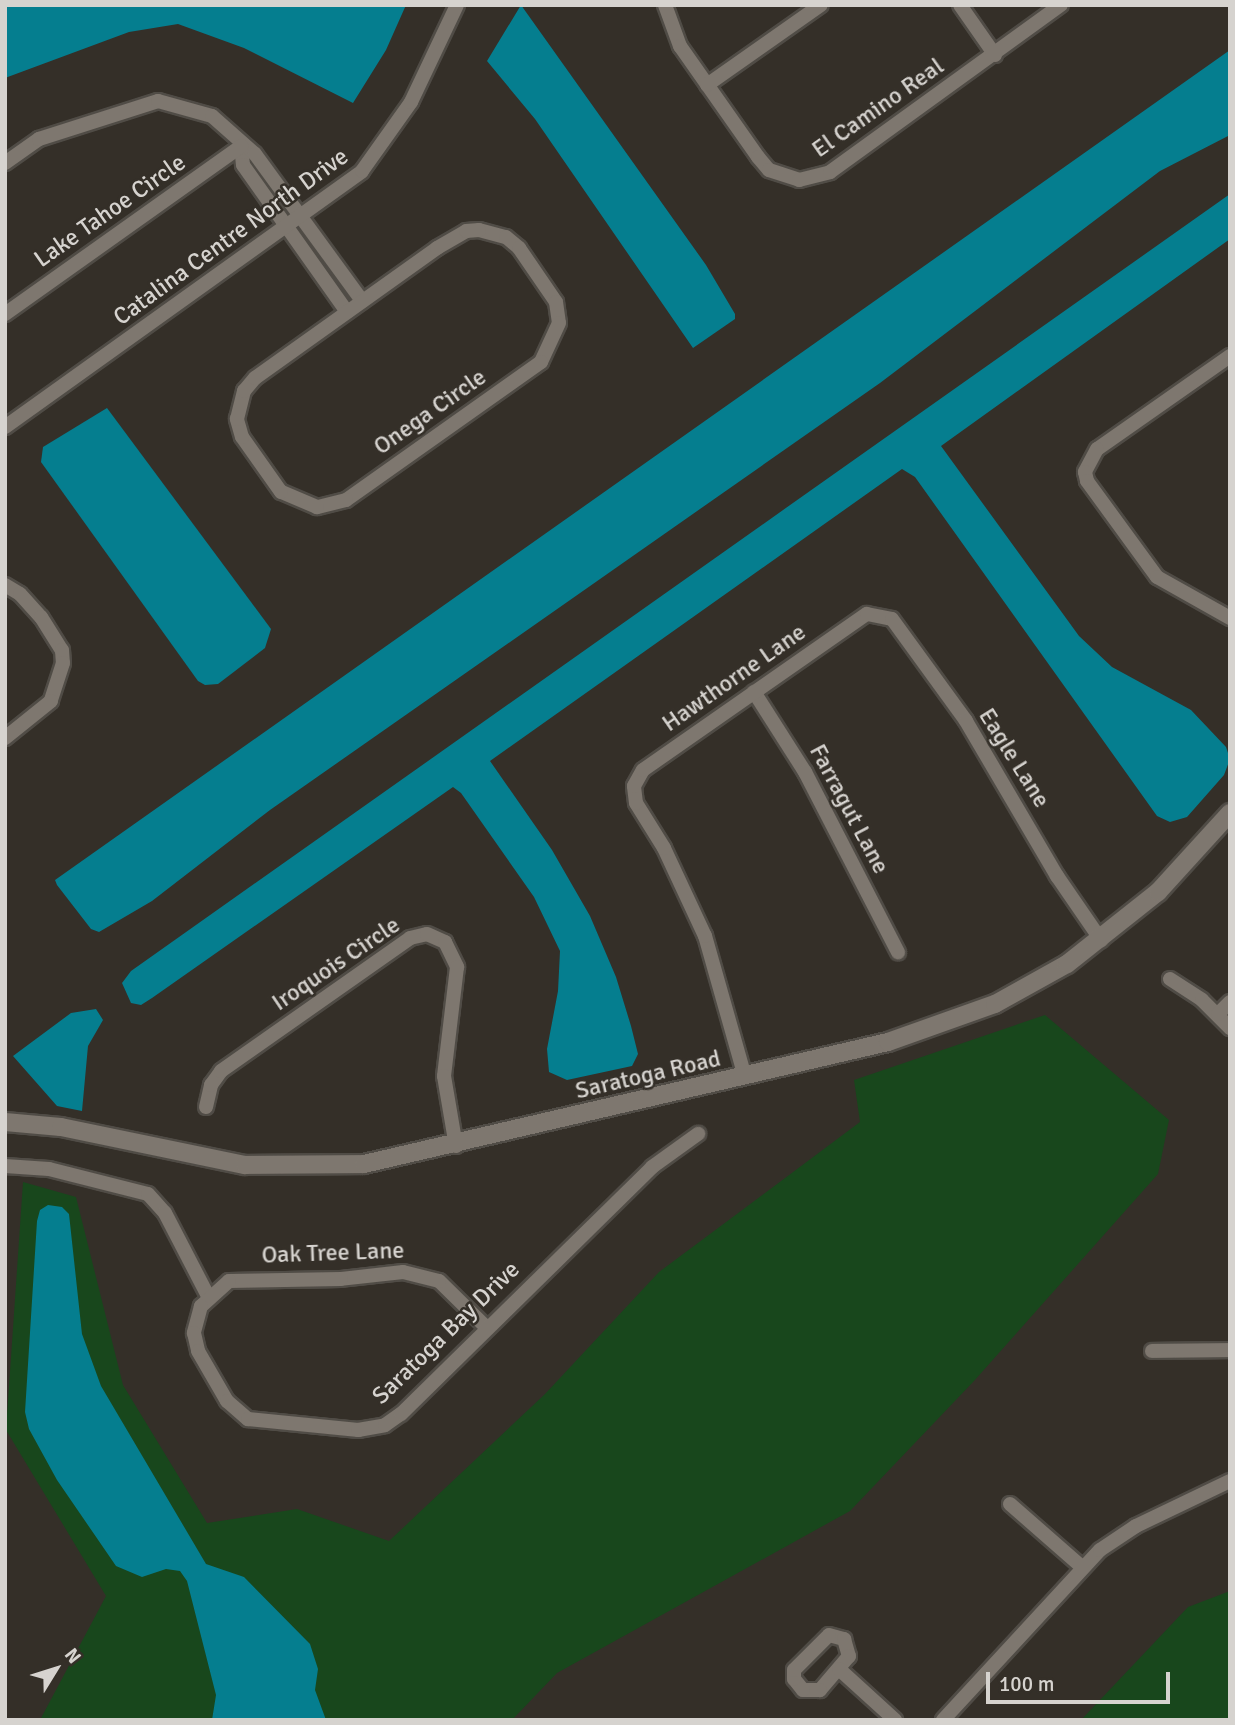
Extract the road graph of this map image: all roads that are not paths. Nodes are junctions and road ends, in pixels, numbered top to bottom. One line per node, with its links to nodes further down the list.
1 (457, 5): 10 (street, Catalina Centre North Drive)
2 (665, 5): 7 (street, El Camino Real)
3 (821, 5): 7 (street)
4 (960, 5): 6 (street)
5 (1061, 5): 6 (street, El Camino Real)
6 (995, 55): 7 (street, El Camino Real)
7 (707, 85)
8 (241, 146): 9 (street); 10 (street); 11 (street); 14 (street, Lake Tahoe Circle)
9 (5, 163)
10 (304, 217): 11 (street, Catalina Centre North Drive); 12 (street)
11 (288, 229): 13 (street); 16 (street, Catalina Centre North Drive)
12 (362, 301): 13 (street, Onega Circle); 13 (street, Onega Circle)
13 (347, 312)
14 (5, 314)
15 (1230, 356): 19 (street)
16 (5, 427)
17 (5, 585): 21 (street)
18 (876, 613): 20 (street, Hawthorne Lane); 23 (street, Eagle Lane)
19 (1230, 618)
20 (754, 692): 24 (street, Farragut Lane); 29 (street, Hawthorne Lane)
21 (5, 738)
22 (1230, 813): 23 (street, Saratoga Road)
23 (1101, 940): 29 (street, Saratoga Road)
24 (898, 952)
25 (1170, 979): 27 (street)
26 (1230, 1002): 27 (street)
27 (1218, 1014): 28 (street)
28 (1230, 1028)
29 (745, 1077): 33 (street, Saratoga Road)
30 (206, 1107): 33 (street, Iroquois Circle)
31 (5, 1122): 33 (street, Saratoga Road)
32 (698, 1134): 36 (street, Saratoga Bay Drive)
33 (456, 1146)
34 (5, 1166): 35 (street)
35 (208, 1296): 36 (street, Oak Tree Lane); 36 (street, Saratoga Bay Drive)
36 (487, 1328)
37 (1230, 1350): 38 (street)
38 (1152, 1351)
39 (1230, 1481): 41 (street)
40 (1010, 1504): 41 (street)
41 (1082, 1567): 44 (street)
42 (839, 1669): 43 (street)
43 (895, 1720)
44 (943, 1720)

